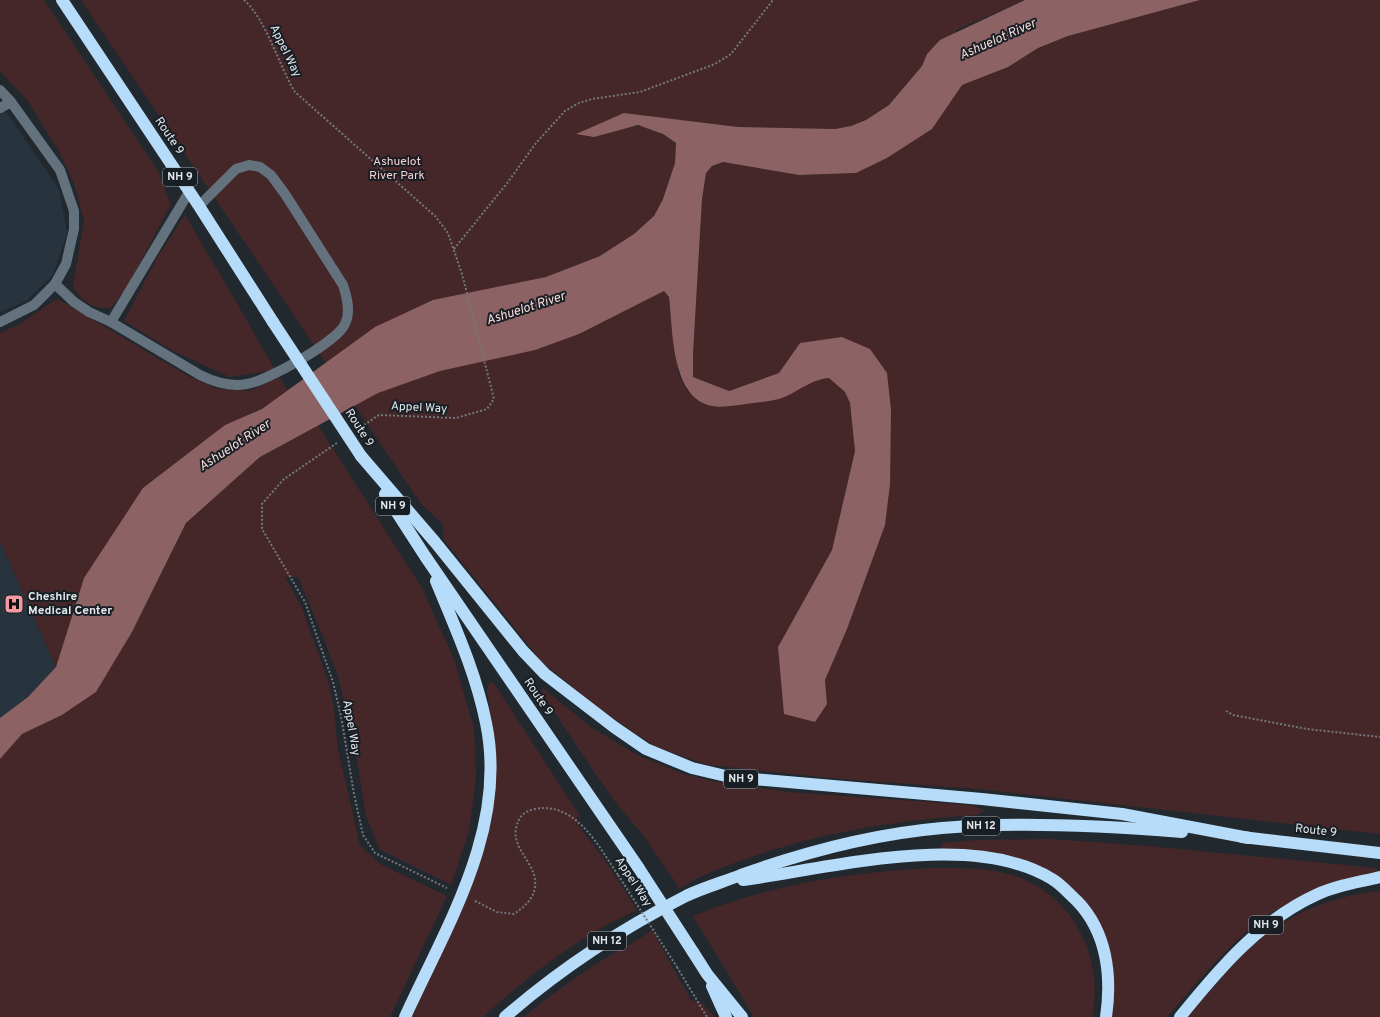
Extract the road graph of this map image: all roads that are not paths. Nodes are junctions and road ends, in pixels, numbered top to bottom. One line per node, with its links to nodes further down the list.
1 (62, 0): 5 (highway, Route 9 / NH 9)
2 (0, 90): 3 (lane)
3 (11, 102): 4 (lane); 7 (lane)
4 (0, 108)
5 (189, 192): 6 (highway, Route 9 / NH 9); 9 (lane)
6 (199, 206): 9 (lane); 10 (highway, Route 9 / NH 9, bridge)
7 (55, 284): 8 (lane); 9 (lane)
8 (0, 322)
9 (111, 322)
10 (361, 456): 11 (highway, Route 9 / NH 9); 12 (highway, NH 9)
11 (425, 556): 16 (highway, Route 9 / NH 9, bridge); 17 (highway)
12 (1249, 838): 13 (highway, Route 9 / NH 9); 15 (highway, NH 12)
13 (1380, 853)
14 (1380, 877): 22 (highway, NH 9)
15 (720, 883): 18 (highway, NH 12); 21 (highway)
16 (707, 974): 19 (highway, NH 9); 20 (highway)
17 (406, 1017)
18 (505, 1017)
19 (726, 1017)
20 (742, 1017)
21 (1106, 1017)
22 (1180, 1017)

